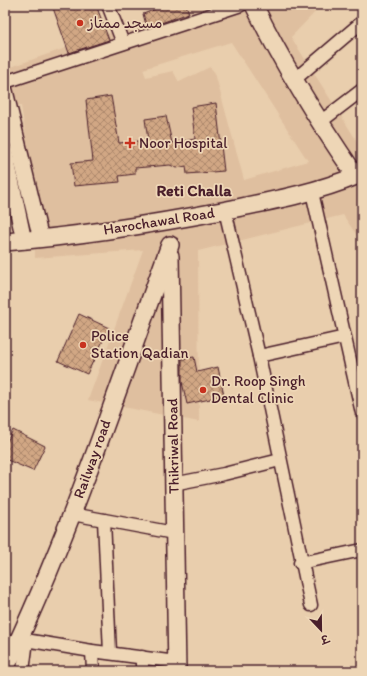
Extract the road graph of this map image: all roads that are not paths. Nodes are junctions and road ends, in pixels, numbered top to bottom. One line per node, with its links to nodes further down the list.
1 (108, 5): 5 (street)
2 (241, 5): 5 (street)
3 (254, 5): 6 (main road)
4 (362, 22): 6 (street)
5 (123, 43): 7 (street)
6 (294, 80): 10 (main road)
7 (5, 82)
8 (362, 90): 10 (street)
9 (5, 91): 16 (street)
10 (319, 123): 12 (main road)
11 (5, 152): 17 (street)
12 (360, 178): 13 (main road, Harochawal Road)
13 (312, 192): 14 (main road, Harochawal Road); 20 (street)
14 (225, 210): 15 (main road, Harochawal Road); 21 (street)
15 (166, 222): 16 (main road, Harochawal Road); 19 (main road, Thikriwal Road)
16 (41, 239): 17 (main road, Harochawal Road)
17 (24, 240): 18 (main road, Harochawal Road)
18 (5, 242)
19 (170, 245): 24 (main road, Thikriwal Road); 25 (main road, Railway road)
20 (345, 337): 21 (street); 22 (street)
21 (258, 356): 23 (street)
22 (362, 413)
23 (280, 460): 24 (street); 29 (street)
24 (174, 484): 27 (main road, Thikriwal Road)
25 (72, 514): 26 (street); 31 (main road, Railway road)
26 (104, 520): 27 (street); 33 (street)
27 (174, 533): 35 (main road, Thikriwal Road)
28 (362, 550): 29 (street)
29 (300, 562): 30 (street)
30 (311, 605)
31 (23, 640): 32 (street); 36 (main road, Railway road); 37 (street)
32 (92, 651): 33 (street); 38 (street)
33 (110, 653): 34 (street)
34 (142, 657): 35 (street); 39 (street)
35 (176, 666)
36 (5, 669)
37 (24, 671)
38 (93, 671)
39 (142, 671)

